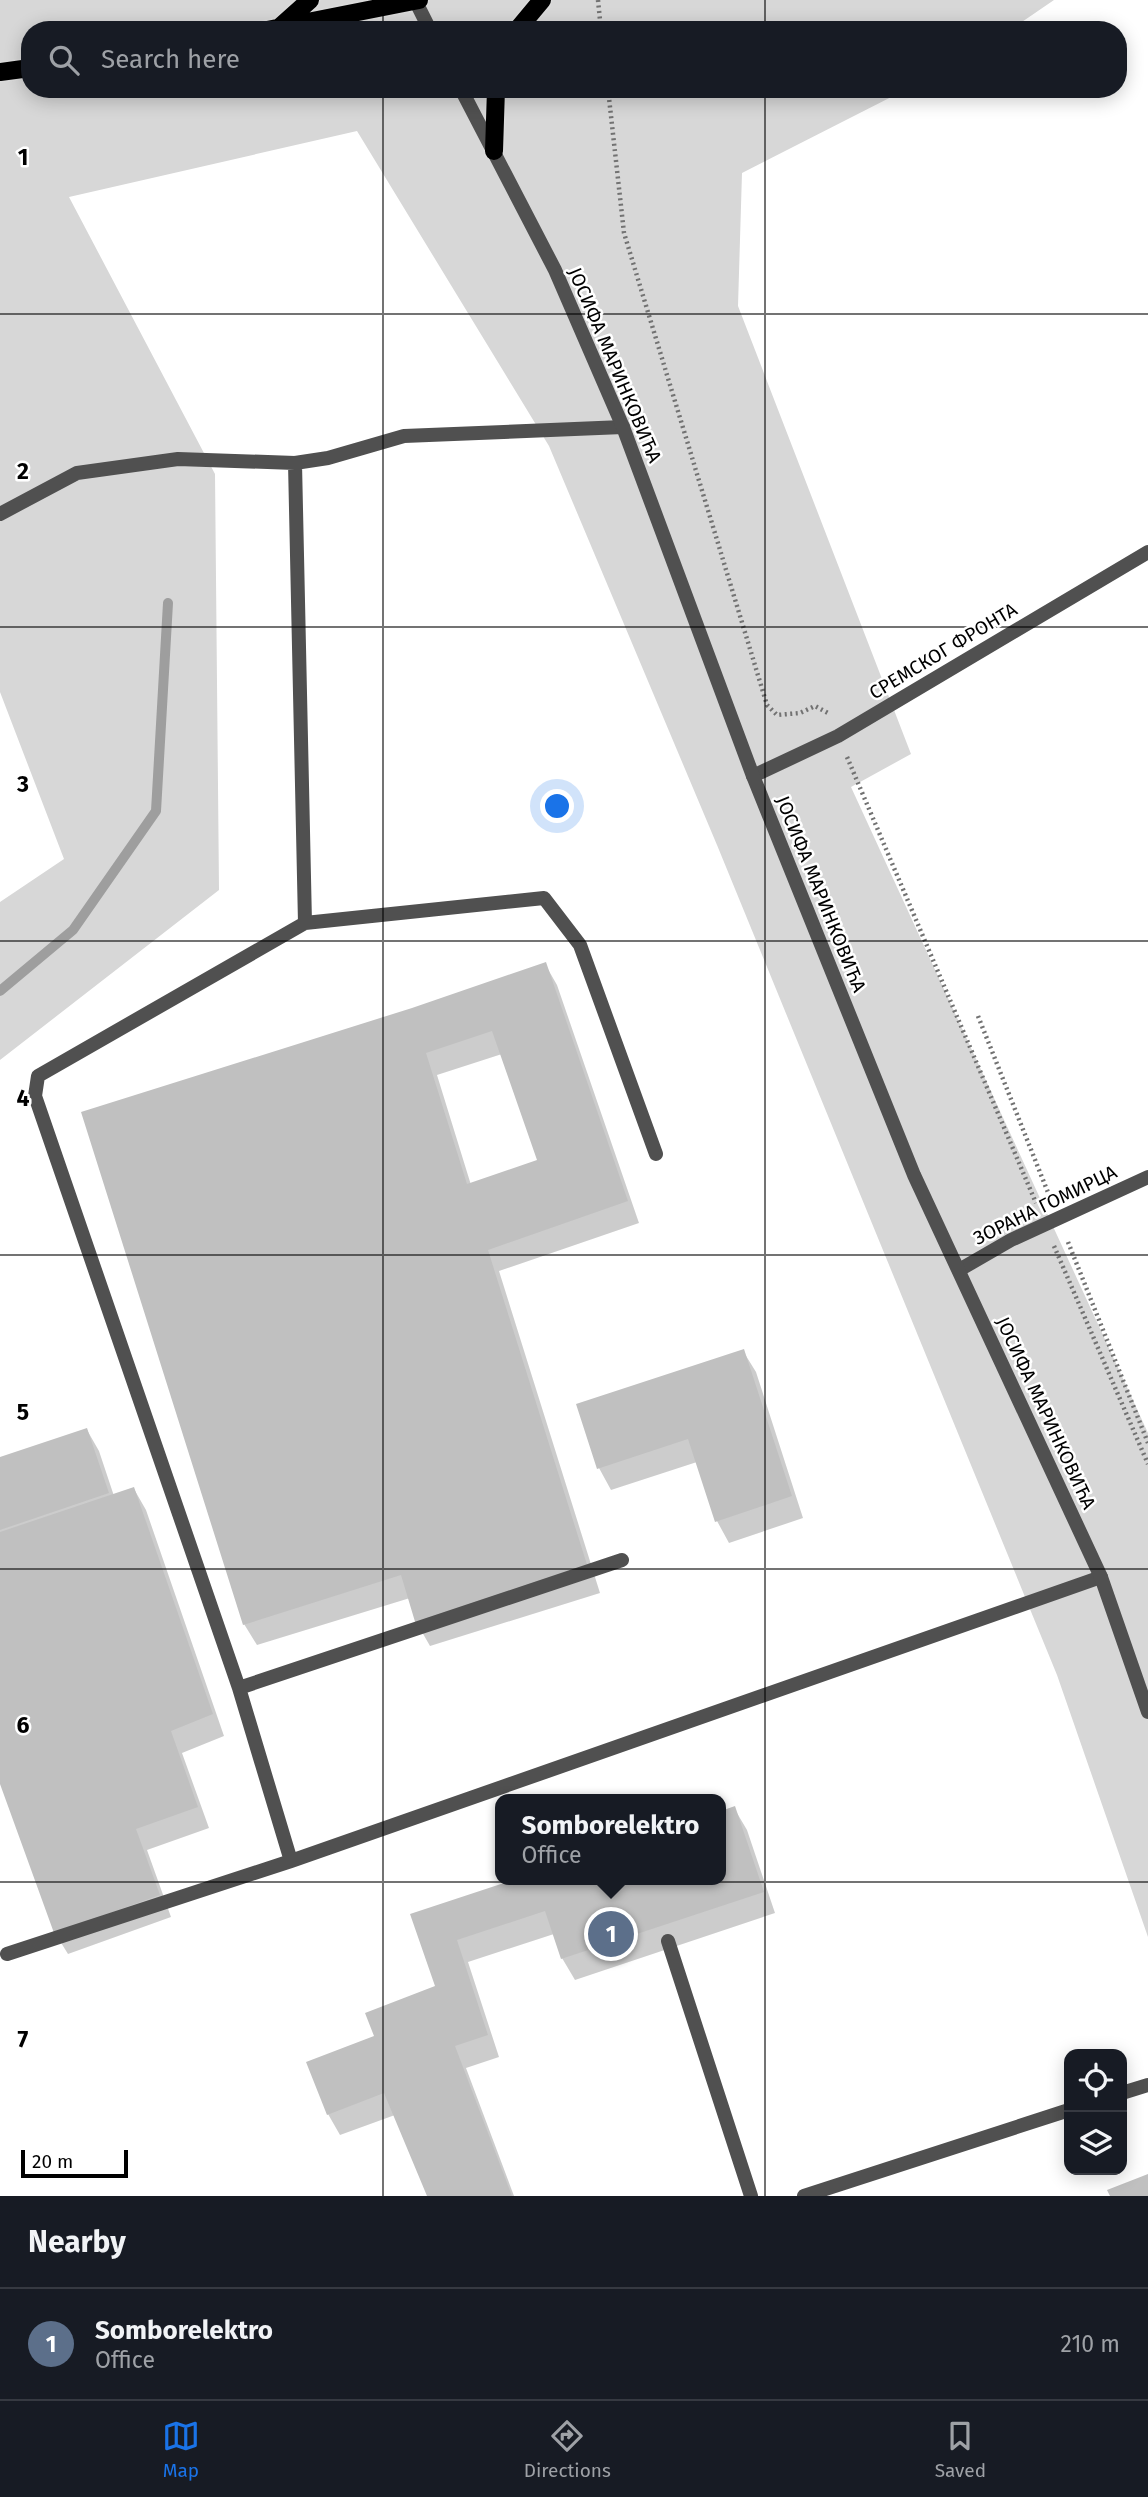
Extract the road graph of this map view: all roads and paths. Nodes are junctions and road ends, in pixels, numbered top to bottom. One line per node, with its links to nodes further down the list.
1 (310, 0): 5 (main road)
2 (417, 0): 6 (main road); 7 (street)
3 (542, 0): 8 (main road)
4 (598, 0): 9 (path)
5 (283, 21)
6 (313, 21)
7 (426, 21)
8 (524, 21)
9 (600, 21)
10 (21, 69): 11 (main road)
11 (0, 72)
12 (466, 98): 15 (street, ЈОСИФА МАРИНКОВИЋА)
13 (496, 98): 15 (main road)
14 (609, 98): 20 (path)
15 (494, 151): 16 (street, ЈОСИФА МАРИНКОВИЋА)
16 (623, 427): 17 (street); 21 (street, ЈОСИФА МАРИНКОВИЋА)
17 (295, 463): 18 (street); 22 (street)
18 (0, 514)
19 (1148, 552): 20 (street, СРЕМСКОГ ФРОНТА)
20 (838, 736): 21 (street, СРЕМСКОГ ФРОНТА); 25 (path)
21 (753, 776): 26 (street, ЈОСИФА МАРИНКОВИЋА)
22 (305, 922): 23 (street); 30 (street)
23 (656, 1154)
24 (1148, 1177): 25 (street, ЗОРАНА ГОМИРЦА)
25 (1045, 1225): 26 (street, ЗОРАНА ГОМИРЦА); 27 (path)
26 (959, 1270): 29 (street, ЈОСИФА МАРИНКОВИЋА)
27 (1148, 1464)
28 (622, 1560): 30 (street)
29 (1101, 1577): 31 (street, ЈОСИФА МАРИНКОВИЋА); 32 (street)
30 (239, 1688): 32 (street)
31 (1148, 1712)
32 (291, 1861): 34 (street)
33 (668, 1941): 38 (street)
34 (7, 1954)
35 (1148, 2085): 36 (street)
36 (1127, 2092)
37 (1064, 2112): 39 (street)
38 (751, 2196)
39 (804, 2196)

